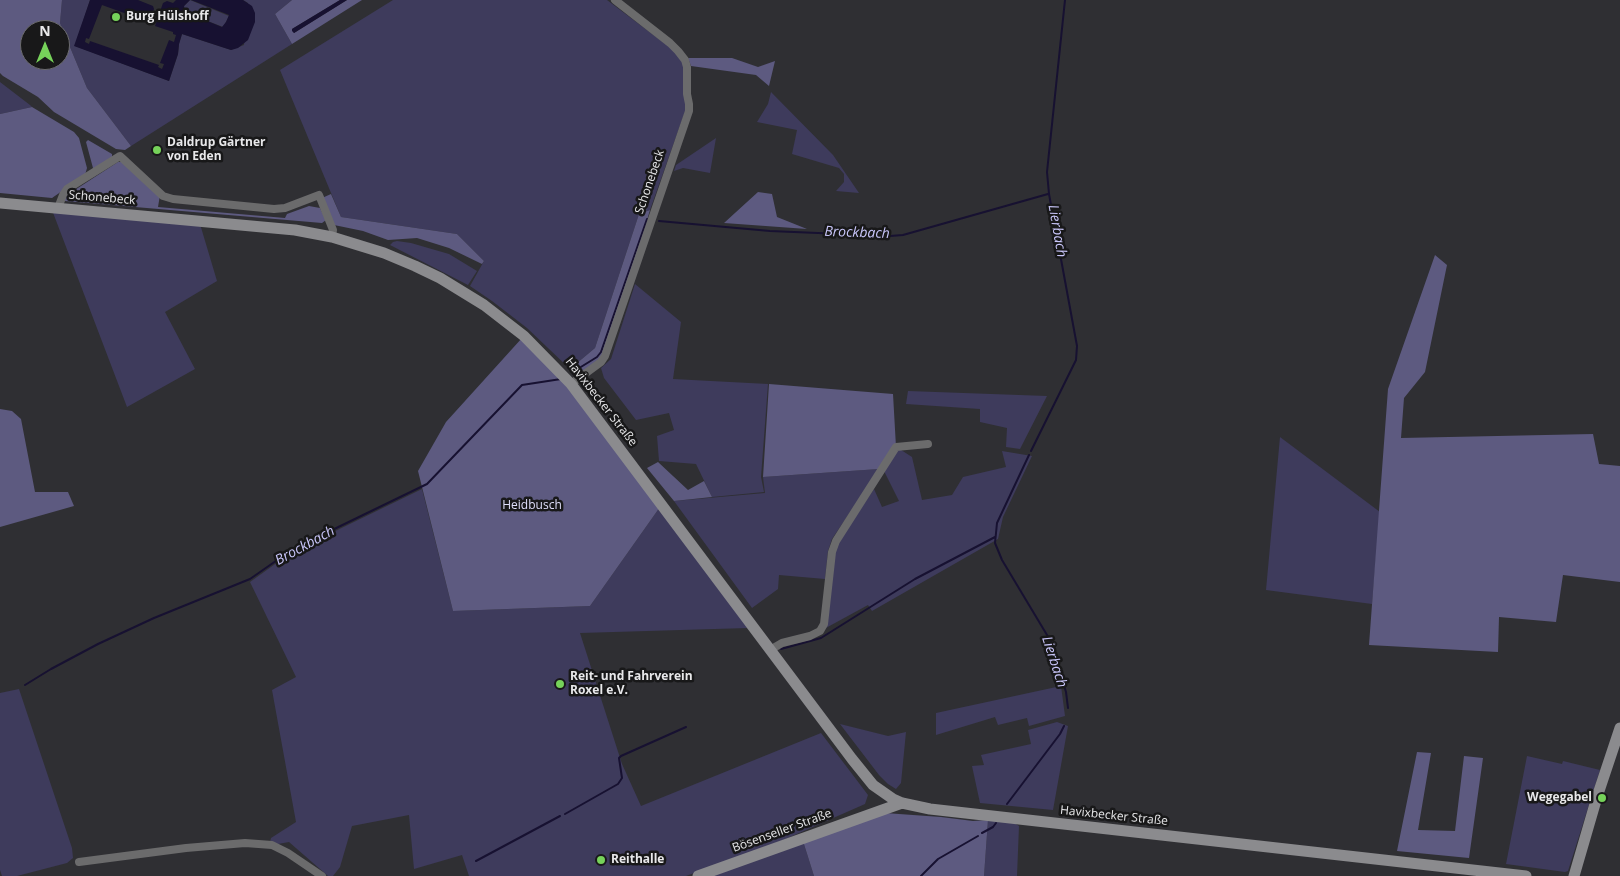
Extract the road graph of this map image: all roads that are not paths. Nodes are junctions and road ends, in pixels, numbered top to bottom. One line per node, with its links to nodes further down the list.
1 (615, 0): 6 (street, Schonebeck)
2 (0, 203): 3 (main road, Schonebeck)
3 (58, 208): 4 (main road, Schonebeck); 5 (street)
4 (202, 221): 5 (main road, Havixbecker Straße)
5 (332, 237): 6 (main road, Havixbecker Straße)
6 (572, 384): 8 (main road, Havixbecker Straße)
7 (928, 444): 8 (street)
8 (770, 650): 10 (main road, Havixbecker Straße)
9 (1620, 728): 17 (main road)
10 (880, 791): 11 (main road, Havixbecker Straße); 12 (main road)
11 (902, 803): 12 (main road, Bösenseller Straße); 16 (main road, Havixbecker Straße)
12 (876, 813): 15 (main road, Bösenseller Straße)
13 (79, 862): 14 (street)
14 (322, 876)
15 (698, 876)
16 (1526, 876)
17 (1574, 876)

